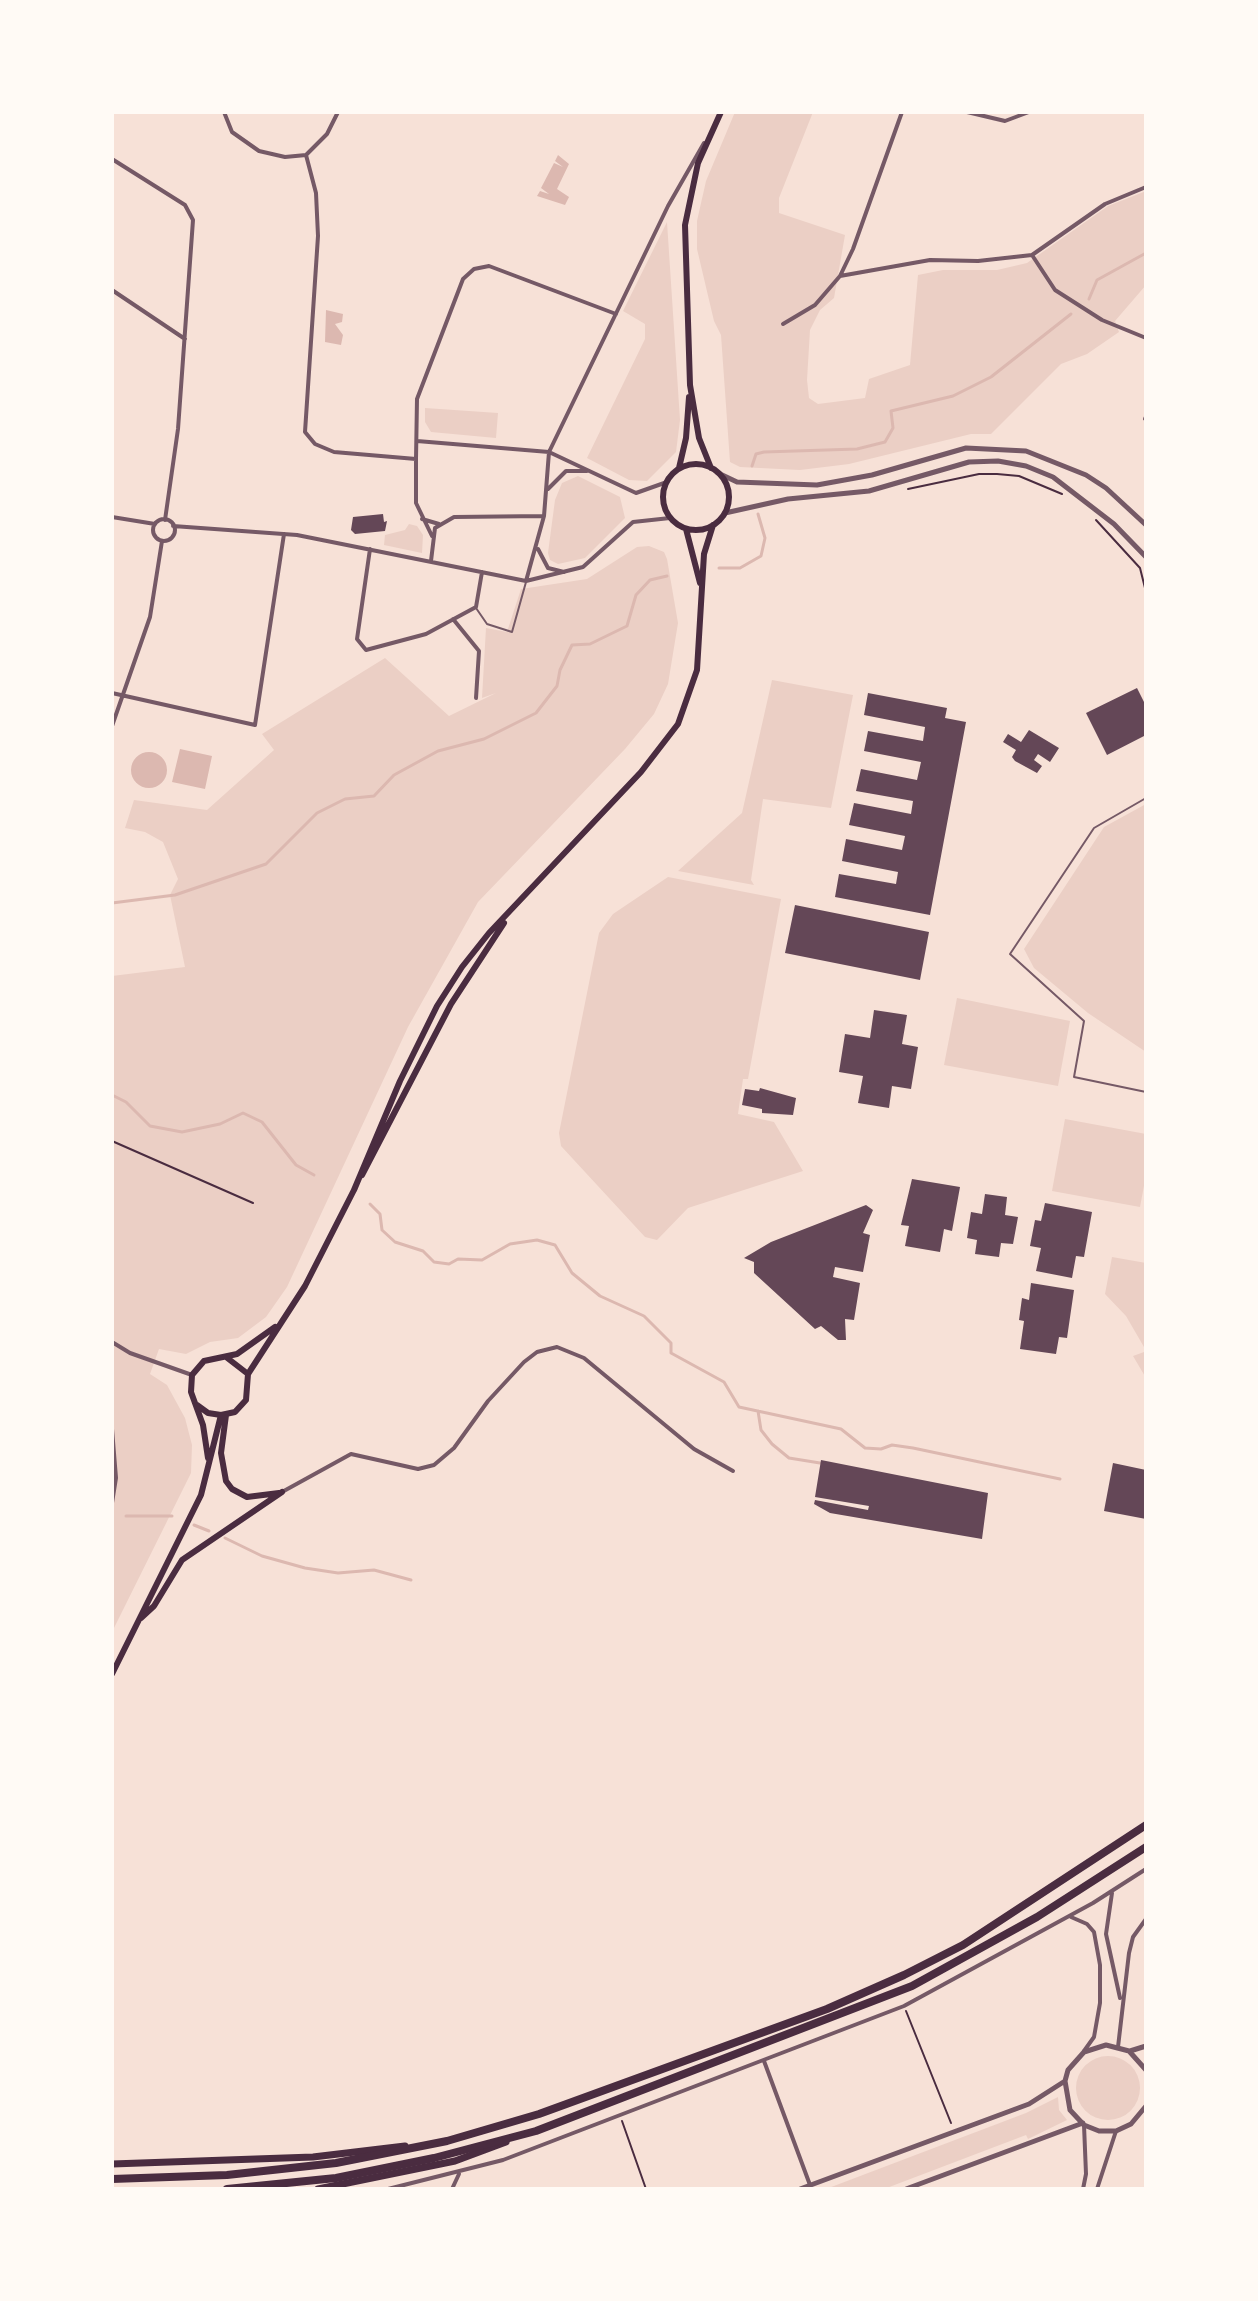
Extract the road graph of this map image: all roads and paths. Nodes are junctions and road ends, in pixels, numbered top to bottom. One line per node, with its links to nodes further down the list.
1 (224, 112): 8 (street)
2 (338, 112): 8 (street)
3 (721, 112): 7 (main road)
4 (902, 112): 12 (street)
5 (967, 112): 6 (street)
6 (1029, 112)
7 (710, 132): 14 (street); 18 (main road)
8 (306, 155): 21 (street)
9 (112, 159): 17 (street)
10 (1146, 187): 11 (street)
11 (1032, 255): 12 (street); 16 (street)
12 (840, 276): 15 (street)
13 (112, 290): 17 (street)
14 (616, 314): 19 (street); 20 (street)
15 (783, 324)
16 (1146, 338)
17 (185, 339): 36 (street)
18 (690, 385): 22 (main road); 23 (main road)
19 (417, 441): 20 (street); 21 (street)
20 (549, 452): 24 (street); 28 (street)
21 (416, 459): 34 (street)
22 (711, 468): 23 (main road); 25 (main road)
23 (678, 469): 27 (main road)
24 (591, 472): 27 (street); 28 (street)
25 (718, 473): 30 (main road); 41 (street)
26 (906, 481): 29 (path); 30 (street); 52 (street)
27 (667, 482): 35 (main road)
28 (546, 491): 31 (street)
29 (1065, 496)
30 (725, 513): 40 (main road)
31 (544, 516): 39 (street); 50 (street)
32 (1092, 516): 57 (path)
33 (112, 517): 37 (street)
34 (420, 517): 39 (street); 48 (street)
35 (670, 518): 44 (main road); 55 (street)
36 (165, 520): 38 (street); 42 (street)
37 (143, 524): 38 (street); 45 (street)
38 (155, 524): 45 (street)
39 (439, 524): 48 (street)
40 (713, 525): 44 (main road); 58 (main road)
41 (1146, 525)
42 (173, 526): 43 (street); 46 (street)
43 (191, 529): 46 (street); 47 (street)
44 (686, 529): 58 (main road)
45 (153, 532): 49 (street)
46 (174, 533): 49 (street)
47 (284, 534): 51 (street); 62 (street)
48 (432, 536): 53 (street)
49 (162, 541): 62 (street)
50 (538, 546): 55 (street); 56 (street)
51 (370, 549): 53 (street); 60 (street)
52 (1146, 557)
53 (431, 562): 54 (street)
54 (482, 572): 56 (street); 59 (street)
55 (566, 572): 56 (street)
56 (526, 581): 59 (lane)
57 (1146, 592)
58 (702, 598): 66 (main road)
59 (476, 607): 60 (street)
60 (453, 619): 63 (street)
61 (112, 693): 62 (street)
62 (125, 696): 64 (street)
63 (476, 698)
64 (112, 726)
65 (1146, 798): 67 (lane)
66 (513, 910): 69 (main road); 69 (main road)
67 (1146, 1092)
68 (112, 1141): 70 (path)
69 (354, 1190): 71 (main road)
70 (253, 1203)
71 (281, 1323): 73 (main road); 74 (main road)
72 (112, 1342): 75 (street)
73 (220, 1357): 74 (main road); 75 (main road)
74 (248, 1374): 77 (main road)
75 (192, 1375): 76 (main road)
76 (195, 1402): 77 (main road); 79 (main road)
77 (223, 1415): 79 (main road); 81 (main road)
78 (112, 1429): 82 (street)
79 (209, 1469): 83 (main road)
80 (733, 1471): 81 (street)
81 (282, 1492): 83 (main road)
82 (112, 1503)
83 (139, 1620): 84 (main road)
84 (112, 1674)
85 (1146, 1825): 106 (highway)
86 (1146, 1847): 103 (highway)
87 (1146, 1869): 88 (street)
88 (1113, 1891): 89 (street); 91 (street)
89 (1069, 1916): 92 (street); 96 (street)
90 (1146, 1919): 91 (street)
91 (1121, 2004): 94 (street)
92 (904, 2006): 97 (street); 105 (path)
93 (1146, 2046): 95 (street)
94 (1118, 2047): 95 (street); 96 (street)
95 (1129, 2051): 98 (street)
96 (1084, 2052): 99 (street)
97 (764, 2061): 101 (street); 110 (street)
98 (1146, 2070)
99 (1065, 2081): 102 (street); 105 (street)
100 (1146, 2106): 104 (street)
101 (620, 2116): 108 (street); 115 (path)
102 (1083, 2124): 104 (street); 117 (street); 118 (street)
103 (536, 2131): 111 (highway); 112 (highway)
104 (1116, 2131): 119 (street)
105 (954, 2132): 110 (street)
106 (447, 2141): 107 (highway); 109 (highway)
107 (112, 2164)
108 (460, 2172): 113 (street); 114 (street)
109 (112, 2179)
110 (810, 2185): 116 (street)
111 (227, 2189)
112 (318, 2189)
113 (388, 2189)
114 (452, 2189)
115 (646, 2189)
116 (800, 2189)
117 (906, 2189)
118 (1083, 2189)
119 (1097, 2189)

